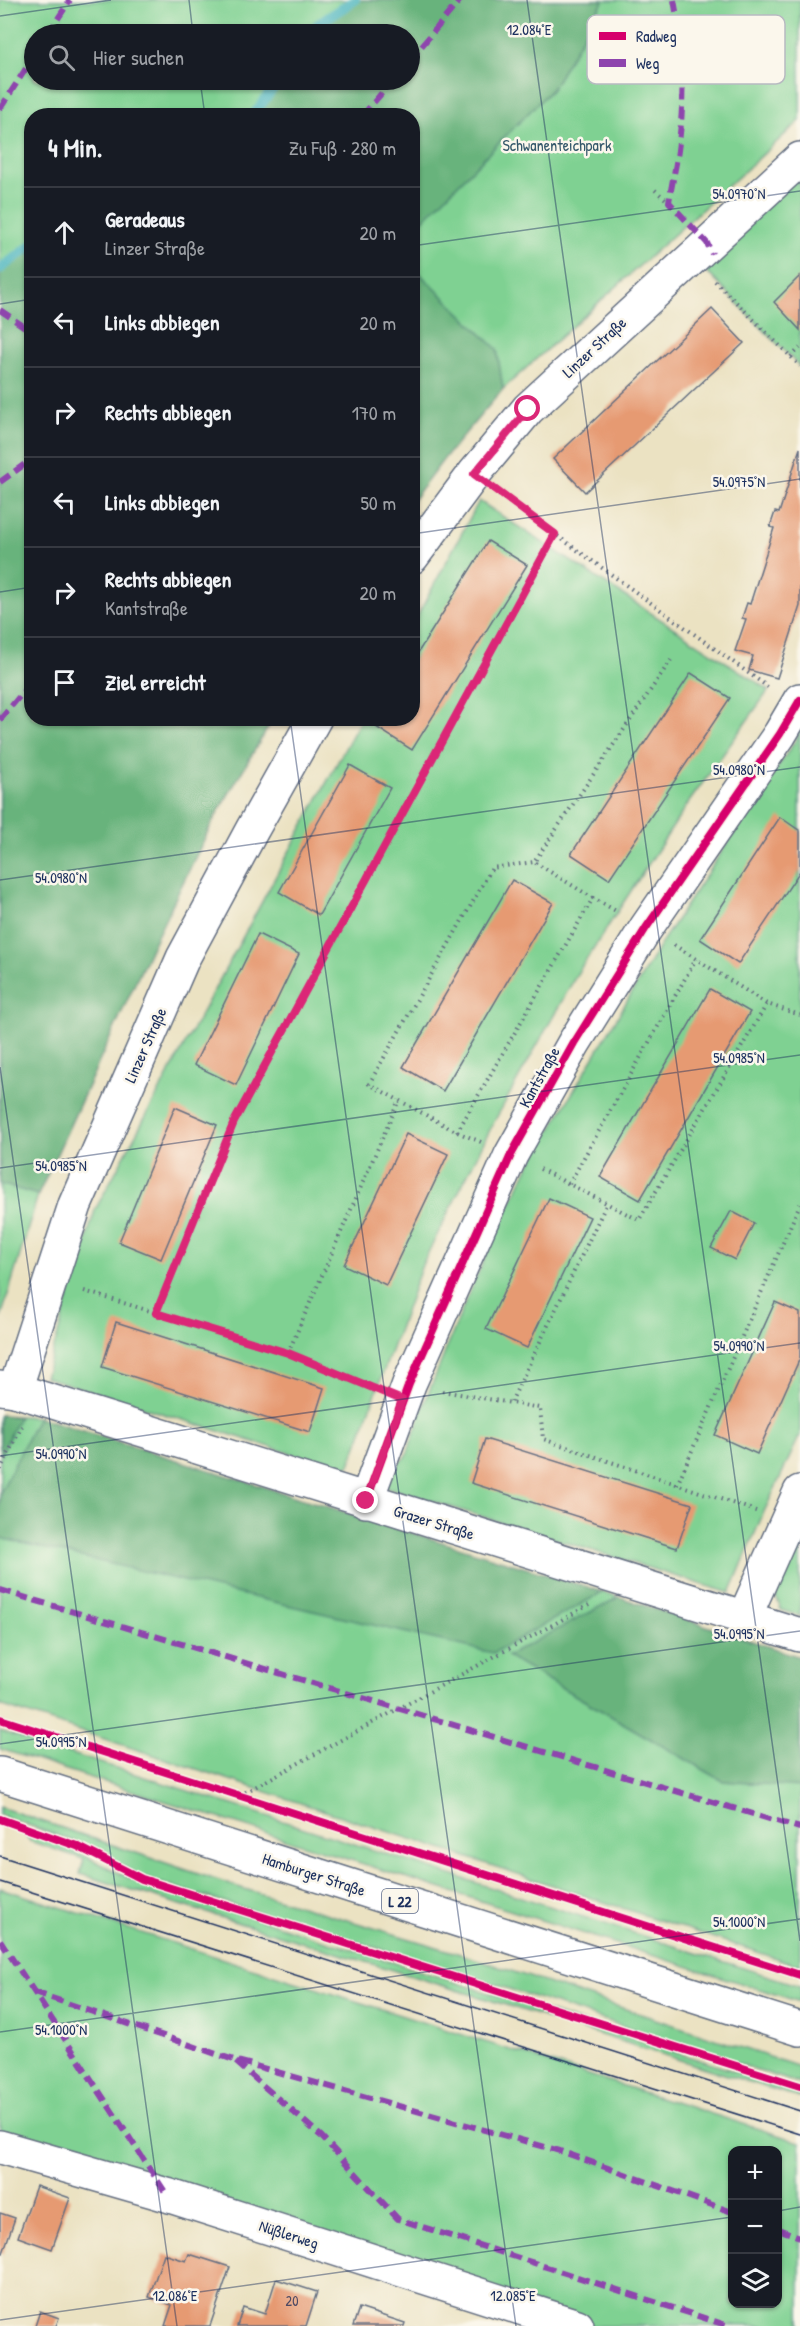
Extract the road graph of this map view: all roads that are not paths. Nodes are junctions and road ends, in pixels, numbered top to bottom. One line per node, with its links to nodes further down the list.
1 (800, 159): 2 (street, Linzer Straße)
2 (420, 546)
3 (797, 704): 7 (street, Kantstraße)
4 (310, 726): 5 (street, Linzer Straße)
5 (8, 1389): 7 (street, Grazer Straße)
6 (800, 1492): 8 (street)
7 (366, 1501): 8 (street, Grazer Straße)
8 (745, 1616): 9 (street, Grazer Straße)
9 (800, 1635)
10 (0, 1774): 11 (street, Hamburger Straße / L 22)
11 (800, 2029)
12 (0, 2147): 13 (street, Nüßlerweg)
13 (577, 2326)

